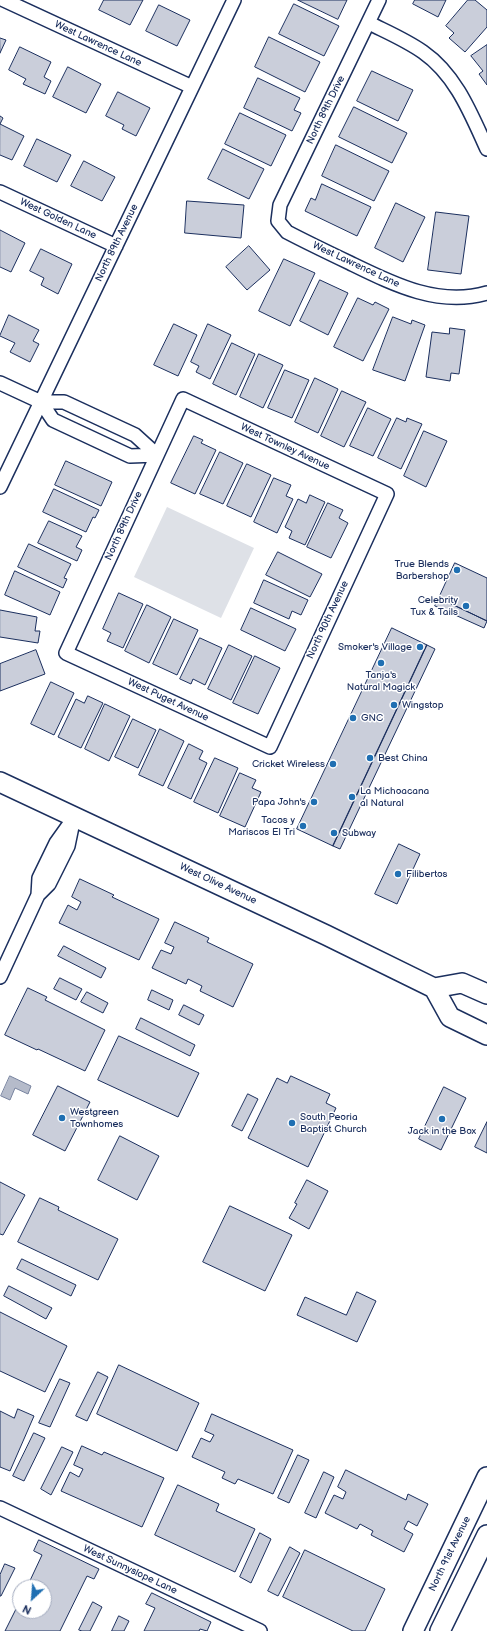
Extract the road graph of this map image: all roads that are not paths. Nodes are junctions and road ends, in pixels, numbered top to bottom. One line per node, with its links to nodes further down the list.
1 (4, 0): 5 (street, West Lawrence Lane)
2 (234, 0): 5 (street, North 89th Avenue)
3 (380, 0): 4 (street, North 89th Drive)
4 (369, 23): 6 (street); 8 (street, North 89th Drive)
5 (192, 87): 9 (street, North 89th Avenue)
6 (487, 149)
7 (0, 192): 9 (street, West Golden Lane)
8 (278, 221): 10 (street, West Lawrence Lane)
9 (116, 246): 13 (street, North 89th Avenue)
10 (487, 293)
11 (0, 383): 13 (street)
12 (183, 399): 16 (street, North 89th Drive); 18 (street, West Townley Avenue)
13 (41, 402): 14 (street); 15 (street); 17 (street, North 89th Avenue)
14 (97, 417): 15 (street); 16 (street)
15 (88, 437): 16 (street)
16 (157, 454): 19 (street, North 89th Drive)
17 (0, 487)
18 (387, 494): 20 (street, North 90th Avenue)
19 (66, 653): 20 (street, West Puget Avenue)
20 (270, 747)
21 (0, 782): 22 (main road, West Olive Avenue)
22 (74, 817): 23 (street); 24 (main road, West Olive Avenue)
23 (0, 977)
24 (434, 988): 25 (main road); 26 (main road)
25 (487, 994)
26 (487, 1035)
27 (487, 1477): 28 (main road, North 91st Avenue)
28 (482, 1502): 32 (main road, North 91st Avenue)
29 (0, 1508): 31 (street, West Sunnyslope Lane)
30 (487, 1535): 33 (main road)
31 (260, 1631)
32 (413, 1631)
33 (440, 1631)

